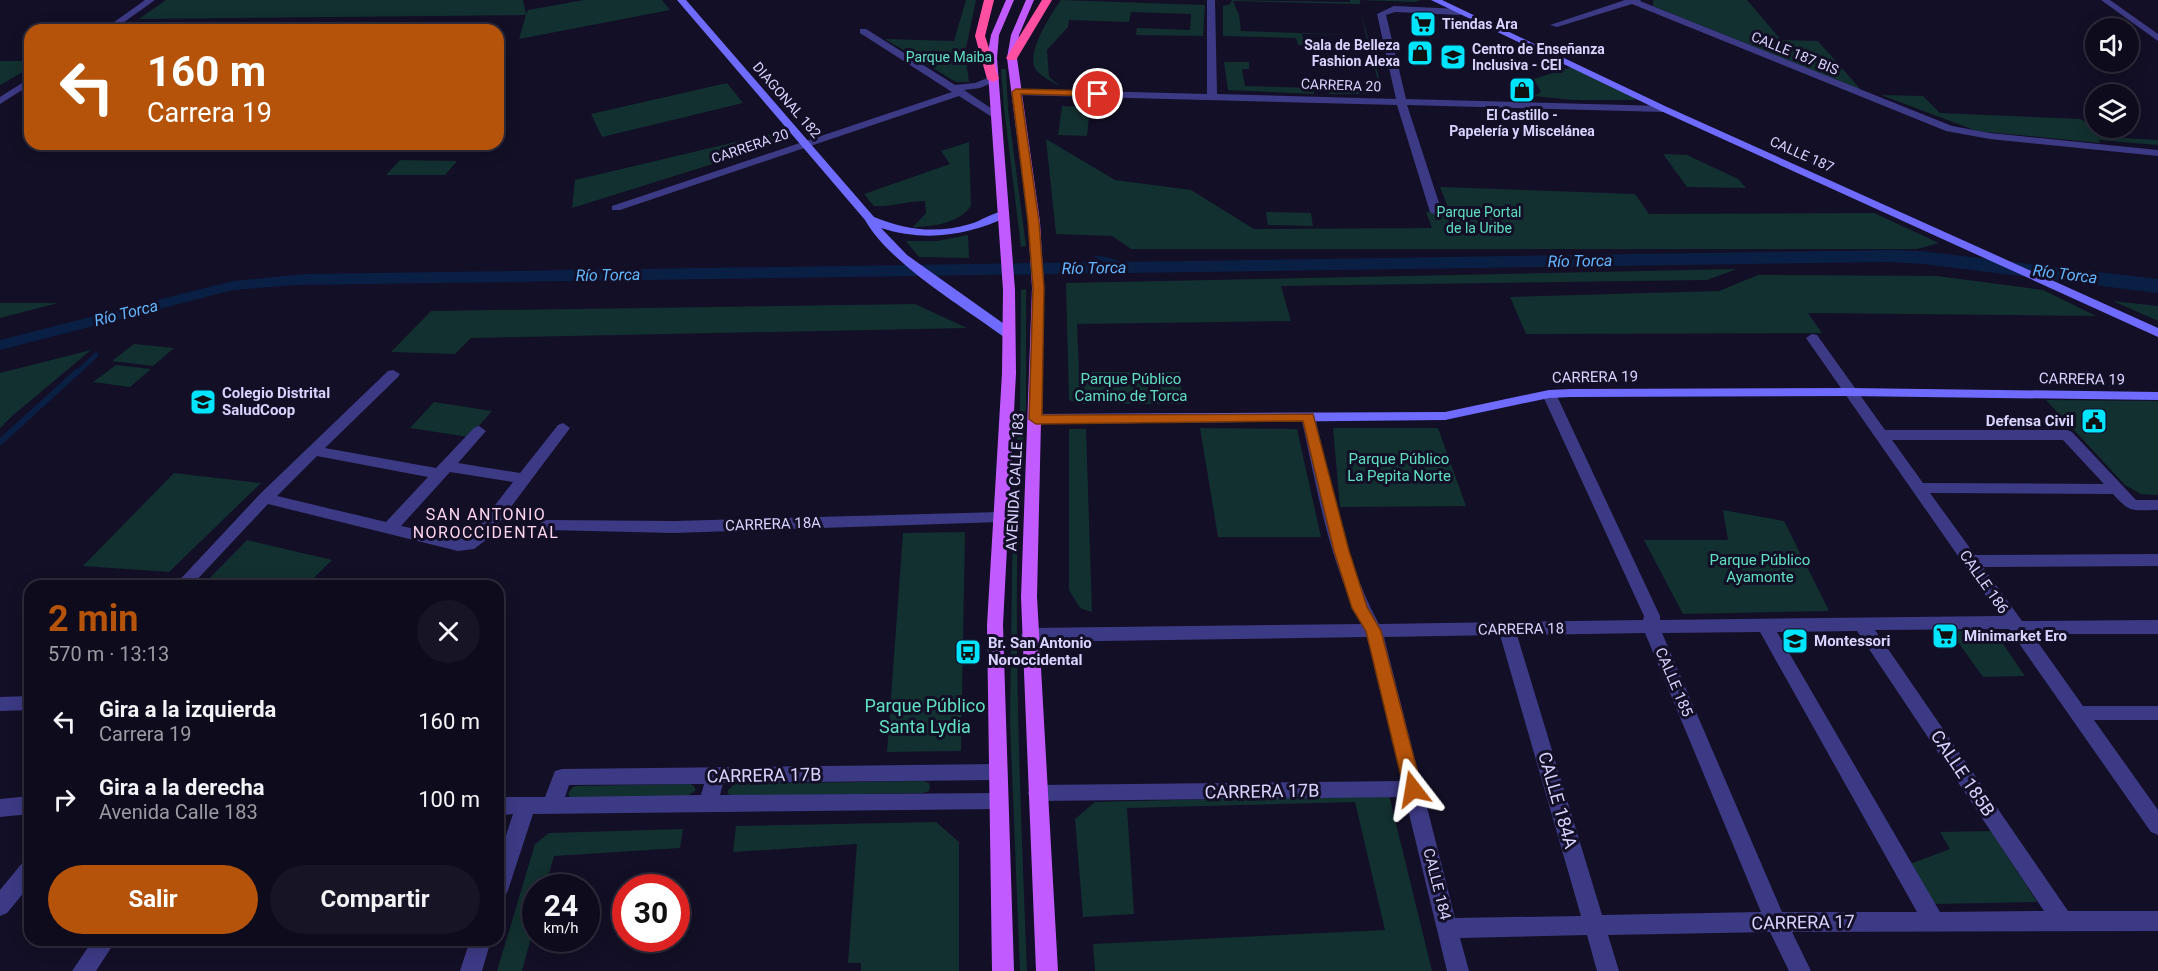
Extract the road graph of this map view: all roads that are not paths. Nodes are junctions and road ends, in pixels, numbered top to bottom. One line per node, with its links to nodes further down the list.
1 (151, 0): 13 (street)
2 (681, 0): 29 (street, DIAGONAL 182)
3 (989, 0): 18 (highway)
4 (1010, 0): 18 (main road, AVENIDA CALLE 183)
5 (1030, 0): 17 (main road, AVENIDA CALLE 183)
6 (1047, 0): 17 (highway)
7 (1211, 0): 24 (street)
8 (1435, 0): 11 (street); 12 (street, CALLE 187)
9 (1633, 0): 14 (street); 30 (street, CALLE 187 BIS)
10 (2104, 0): 16 (street)
11 (1413, 10): 12 (street); 26 (street)
12 (1460, 12): 27 (street, CALLE 187)
13 (116, 24)
14 (1554, 25)
15 (863, 31): 20 (street)
16 (2158, 38)
17 (1012, 58): 23 (main road, AVENIDA CALLE 183)
18 (993, 79): 20 (street, CARRERA 20); 28 (main road, AVENIDA CALLE 183)
19 (24, 85): 22 (street)
20 (959, 90): 28 (street); 29 (street, CARRERA 20)
21 (0, 91): 22 (street)
22 (16, 91): 25 (street)
23 (1016, 92): 24 (street, CARRERA 20); 43 (main road, AVENIDA CALLE 183)
24 (1212, 97): 26 (street, CARRERA 20)
25 (0, 101)
26 (1402, 102): 27 (street, CARRERA 20); 32 (street)
27 (1664, 109): 35 (street, CALLE 187)
28 (996, 115): 33 (main road, AVENIDA CALLE 183)
29 (804, 144): 31 (street, CARRERA 20); 34 (street, DIAGONAL 182)
30 (2158, 153)
31 (616, 207)
32 (1436, 212)
33 (1005, 214): 34 (street, DIAGONAL 182); 36 (main road, AVENIDA CALLE 183)
34 (870, 219): 36 (street, DIAGONAL 182)
35 (2158, 333)
36 (1010, 334): 54 (main road, AVENIDA CALLE 183)
37 (1812, 338): 39 (street, CALLE 186)
38 (393, 374): 47 (street)
39 (1849, 392): 40 (street, CARRERA 19); 41 (street, CARRERA 19); 46 (street, CALLE 186)
40 (1549, 394): 42 (street, CARRERA 19); 63 (street, CALLE 185)
41 (2158, 396)
42 (1308, 417): 43 (street, CARRERA 19); 66 (street, CALLE 184)
43 (1036, 419): 67 (main road, AVENIDA CALLE 183)
44 (563, 428): 49 (street)
45 (479, 431): 48 (street)
46 (1879, 435): 50 (street, CALLE 186); 51 (street)
47 (314, 451): 48 (street); 52 (street)
48 (444, 470): 49 (street); 56 (street)
49 (523, 478): 56 (street)
50 (1917, 488): 51 (street); 58 (street, CALLE 186)
51 (2117, 489): 53 (street)
52 (265, 498): 56 (street); 59 (street)
53 (2158, 505)
54 (1000, 517): 55 (street, CARRERA 18A); 72 (main road, AVENIDA CALLE 183)
55 (547, 525)
56 (390, 528)
57 (2158, 560): 58 (street)
58 (1969, 561): 62 (street, CALLE 186)
59 (188, 580)
60 (1862, 624): 61 (street, CARRERA 18); 62 (street, CARRERA 18); 90 (street, CALLE 185B)
61 (1765, 625): 63 (street, CARRERA 18); 87 (street)
62 (2014, 625): 64 (street, CARRERA 18); 70 (street, CALLE 186)
63 (1650, 627): 65 (street, CARRERA 18); 89 (street, CALLE 185)
64 (2158, 627)
65 (1508, 629): 66 (street, CARRERA 18); 91 (street, CALLE 184A)
66 (1374, 631): 67 (street, CARRERA 18); 74 (street, CALLE 184)
67 (1030, 635): 75 (main road, AVENIDA CALLE 183)
68 (24, 703): 69 (street)
69 (0, 704)
70 (2077, 713): 71 (street); 83 (street, CALLE 186)
71 (2158, 713)
72 (997, 772): 73 (street, CARRERA 17B); 76 (main road, AVENIDA CALLE 183)
73 (715, 776): 77 (street); 78 (street, CARRERA 17B)
74 (1413, 789): 75 (street, CARRERA 17B); 92 (street, CALLE 184)
75 (1038, 793): 98 (main road, AVENIDA CALLE 183)
76 (998, 801): 77 (street, CARRERA 17B); 97 (main road, AVENIDA CALLE 183)
77 (709, 804): 78 (street, CARRERA 17B)
78 (552, 805): 81 (street, CARRERA 17B)
79 (24, 806): 82 (street)
80 (504, 806): 81 (street, CARRERA 17B)
81 (526, 806): 84 (street)
82 (0, 808)
83 (2154, 816)
84 (504, 872)
85 (24, 876): 86 (street)
86 (0, 906)
87 (1933, 920): 89 (street, CARRERA 17); 90 (street, CARRERA 17)
88 (2158, 921): 90 (street, CARRERA 17)
89 (1776, 922): 91 (street, CARRERA 17); 101 (street, CALLE 185)
90 (2063, 922)
91 (1594, 924): 92 (street, CARRERA 17); 100 (street, CALLE 184A)
92 (1448, 928): 99 (street, CALLE 184)
93 (102, 946): 95 (street)
94 (479, 946): 96 (street)
95 (83, 971)
96 (471, 971)
97 (1003, 971)
98 (1047, 971)
99 (1458, 971)
100 (1608, 971)
101 (1800, 971)

